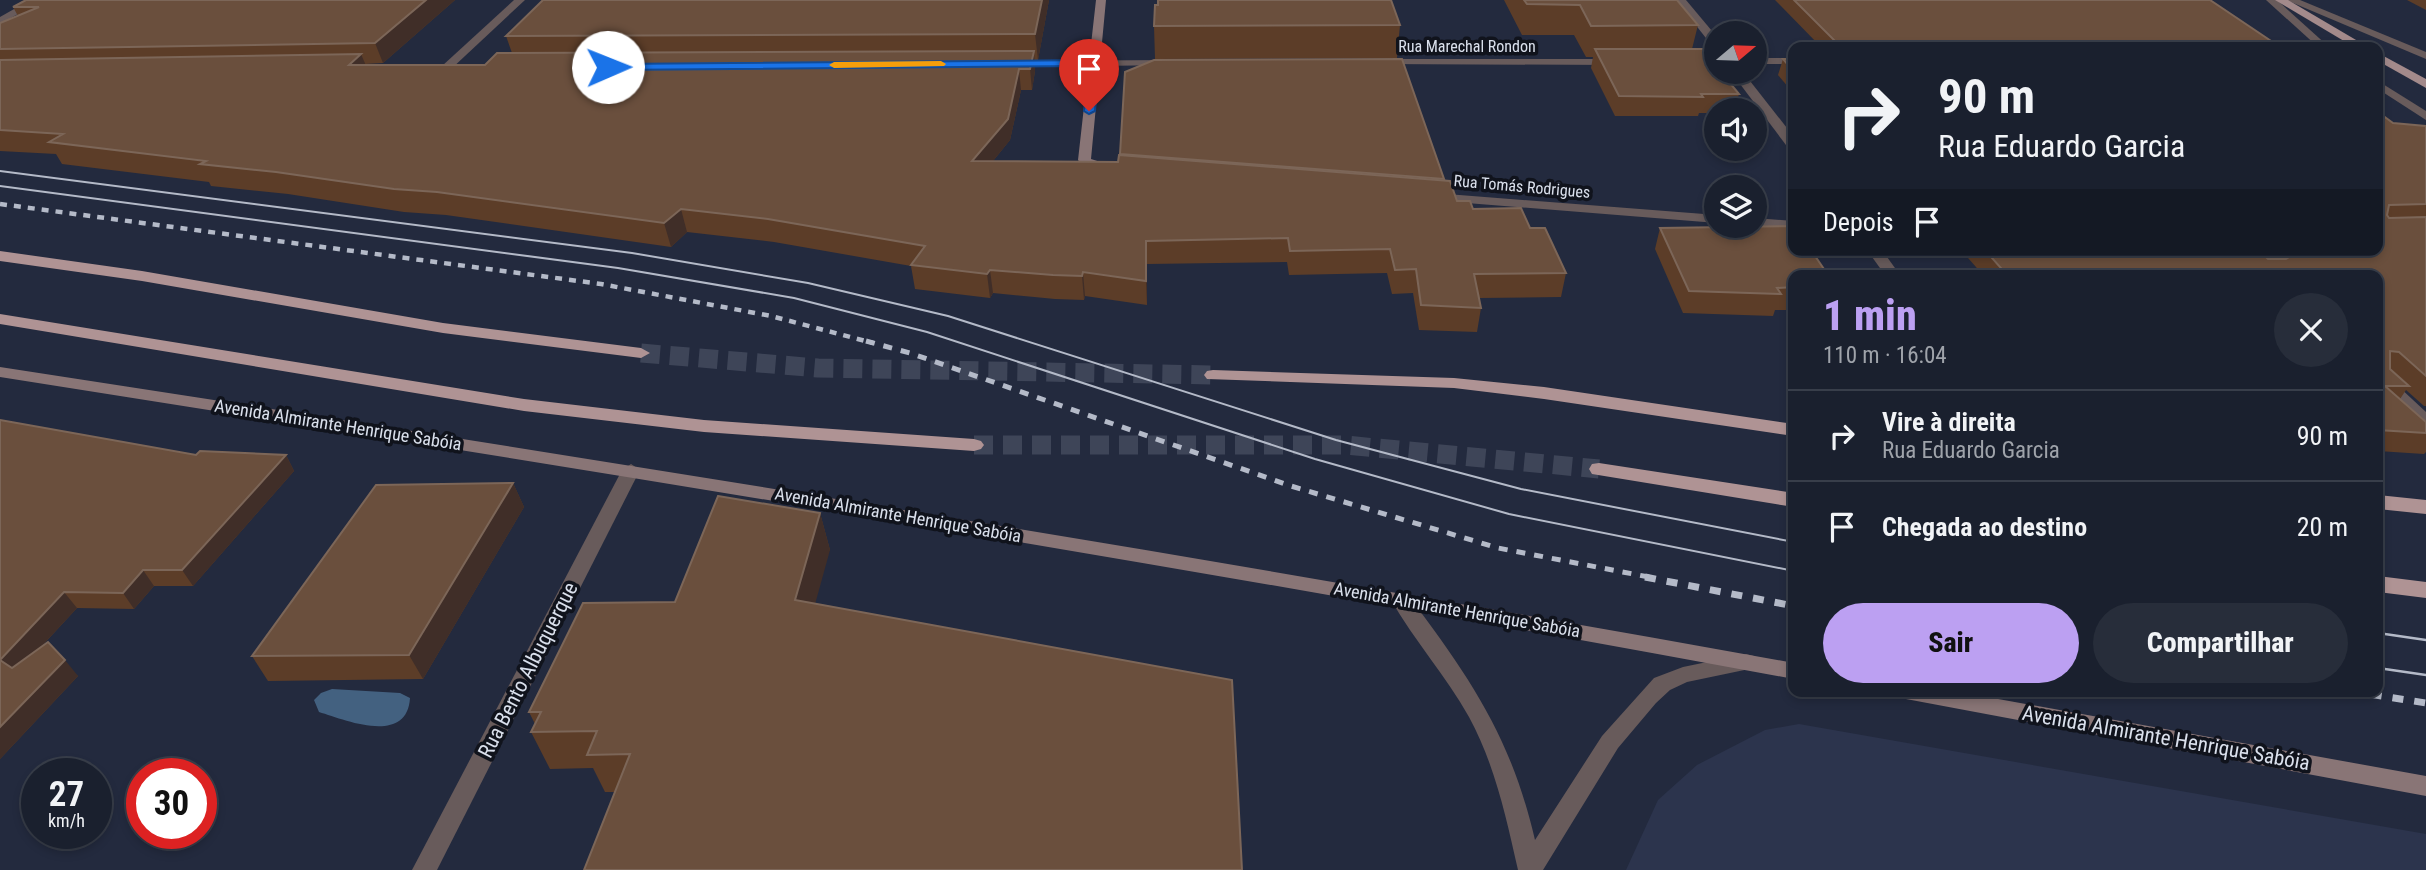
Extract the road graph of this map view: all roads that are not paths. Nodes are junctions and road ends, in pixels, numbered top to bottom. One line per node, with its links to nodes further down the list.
1 (38, 0): 8 (street)
2 (520, 0): 22 (street)
3 (1101, 0): 18 (main road)
4 (1681, 0): 9 (street)
5 (2271, 0): 10 (street)
6 (2280, 0): 11 (main road)
7 (2291, 0): 12 (street)
8 (0, 21)
9 (1704, 29)
10 (2318, 42)
11 (2353, 42)
12 (2426, 56)
13 (2383, 59): 25 (main road)
14 (1768, 61): 15 (street)
15 (1788, 61)
16 (1371, 62): 17 (street, Rua Marechal Rondon)
17 (1634, 62)
18 (1094, 63): 19 (street); 20 (street); 29 (main road)
19 (1177, 63)
20 (998, 64)
21 (432, 68): 22 (street)
22 (446, 68): 23 (street)
23 (460, 68)
24 (1746, 84): 28 (street)
25 (2426, 84)
26 (2383, 87): 27 (street)
27 (2426, 116)
28 (1788, 138)
29 (1120, 171)
30 (1414, 195): 31 (street, Rua Tomás Rodrigues)
31 (1704, 218)
32 (1767, 223): 33 (street)
33 (1788, 225)
34 (0, 256): 38 (highway)
35 (1879, 256): 36 (street)
36 (1889, 270)
37 (0, 318): 44 (highway)
38 (641, 352)
39 (0, 372): 46 (main road, Avenida Almirante Henrique Sabóia)
40 (1213, 375): 43 (highway)
41 (2383, 382): 42 (street)
42 (2426, 421)
43 (1788, 429)
44 (974, 445)
45 (1599, 469): 47 (highway)
46 (631, 470): 52 (main road, Avenida Almirante Henrique Sabóia); 57 (street, Rua Bento Albuquerque)
47 (1788, 499)
48 (2383, 503): 49 (highway)
49 (2426, 507)
50 (2383, 585): 51 (highway)
51 (2426, 590)
52 (1401, 600): 53 (main road, Avenida Almirante Henrique Sabóia); 53 (street)
53 (1746, 662): 54 (main road, Avenida Almirante Henrique Sabóia)
54 (1788, 670)
55 (1939, 697): 56 (main road, Avenida Almirante Henrique Sabóia)
56 (2426, 786)
57 (424, 870)

